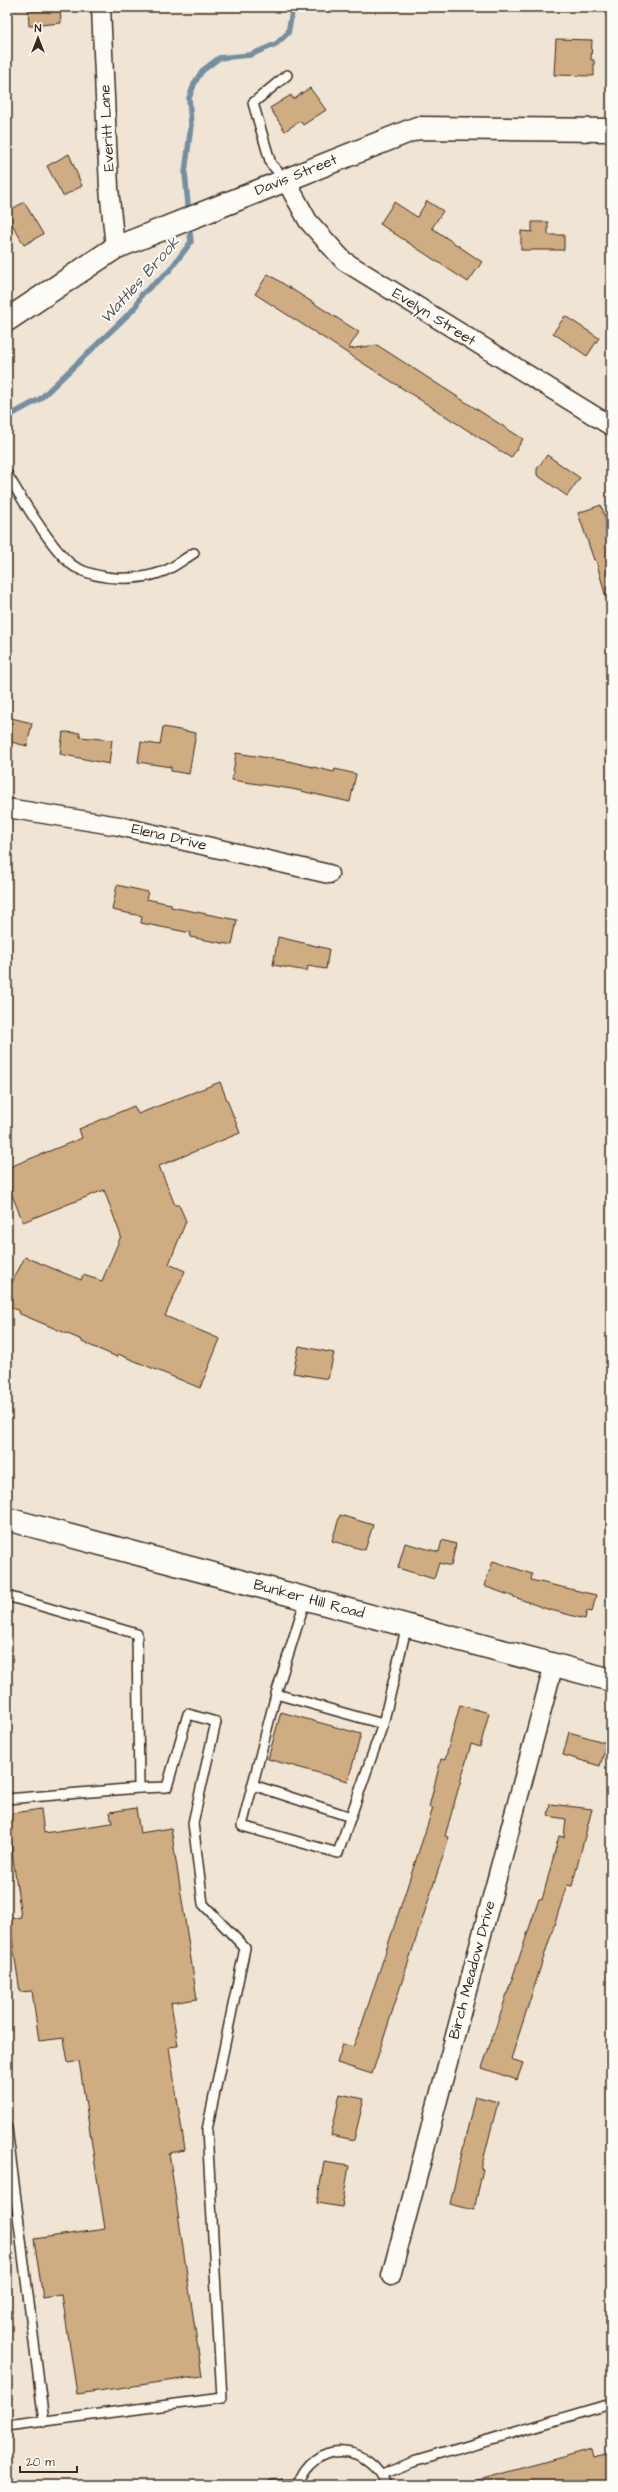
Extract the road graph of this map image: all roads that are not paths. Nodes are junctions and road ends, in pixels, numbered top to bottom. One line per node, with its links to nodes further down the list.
1 (101, 7): 5 (street, Everitt Lane)
2 (287, 75): 4 (lane)
3 (611, 130): 4 (main road, Davis Street)
4 (285, 179): 5 (main road, Davis Street); 7 (street, Evelyn Street)
5 (115, 248): 6 (main road, Davis Street)
6 (7, 320)
7 (611, 426)
8 (7, 474): 9 (lane)
9 (194, 553)
10 (7, 808): 11 (street, Elena Drive)
11 (329, 874)
12 (7, 1519): 14 (main road, Bunker Hill Road)
13 (7, 1596): 21 (lane)
14 (306, 1598): 15 (main road, Bunker Hill Road); 18 (lane)
15 (406, 1625): 16 (main road, Bunker Hill Road); 19 (lane)
16 (554, 1664): 17 (main road, Bunker Hill Road); 26 (street, Birch Meadow Drive)
17 (611, 1680)
18 (276, 1694): 19 (lane); 20 (lane)
19 (383, 1724): 23 (lane)
20 (253, 1785): 23 (lane); 23 (lane)
21 (139, 1788): 22 (lane); 28 (lane)
22 (7, 1799)
23 (351, 1817)
24 (7, 2128): 25 (lane)
25 (8, 2151): 28 (lane)
26 (391, 2276)
27 (611, 2404): 30 (lane)
28 (44, 2422): 29 (lane)
29 (7, 2426)
30 (382, 2474): 31 (lane); 33 (lane)
31 (298, 2484): 32 (lane)
32 (273, 2485)
33 (386, 2485)

